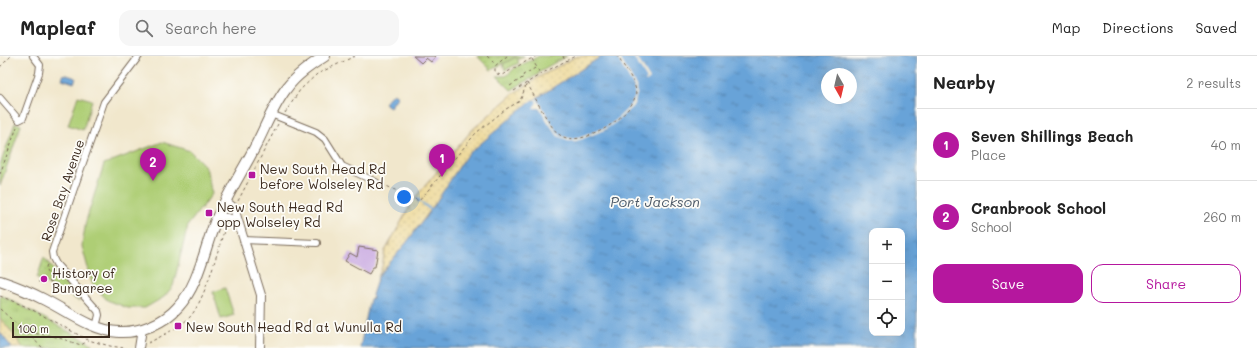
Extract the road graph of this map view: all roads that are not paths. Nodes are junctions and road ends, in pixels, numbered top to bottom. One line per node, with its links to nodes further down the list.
1 (33, 56): 4 (street)
2 (139, 56): 13 (street, Rose Bay Avenue)
3 (325, 56): 5 (main road)
4 (0, 98)
5 (271, 114): 6 (street); 7 (main road)
6 (378, 183)
7 (225, 201): 8 (main road); 9 (street)
8 (215, 222): 9 (street); 14 (main road)
9 (239, 225): 10 (street)
10 (244, 240): 11 (street); 16 (street)
11 (317, 243)
12 (0, 281): 13 (main road)
13 (96, 326): 14 (main road)
14 (142, 329): 15 (street)
15 (140, 348)
16 (260, 348)

